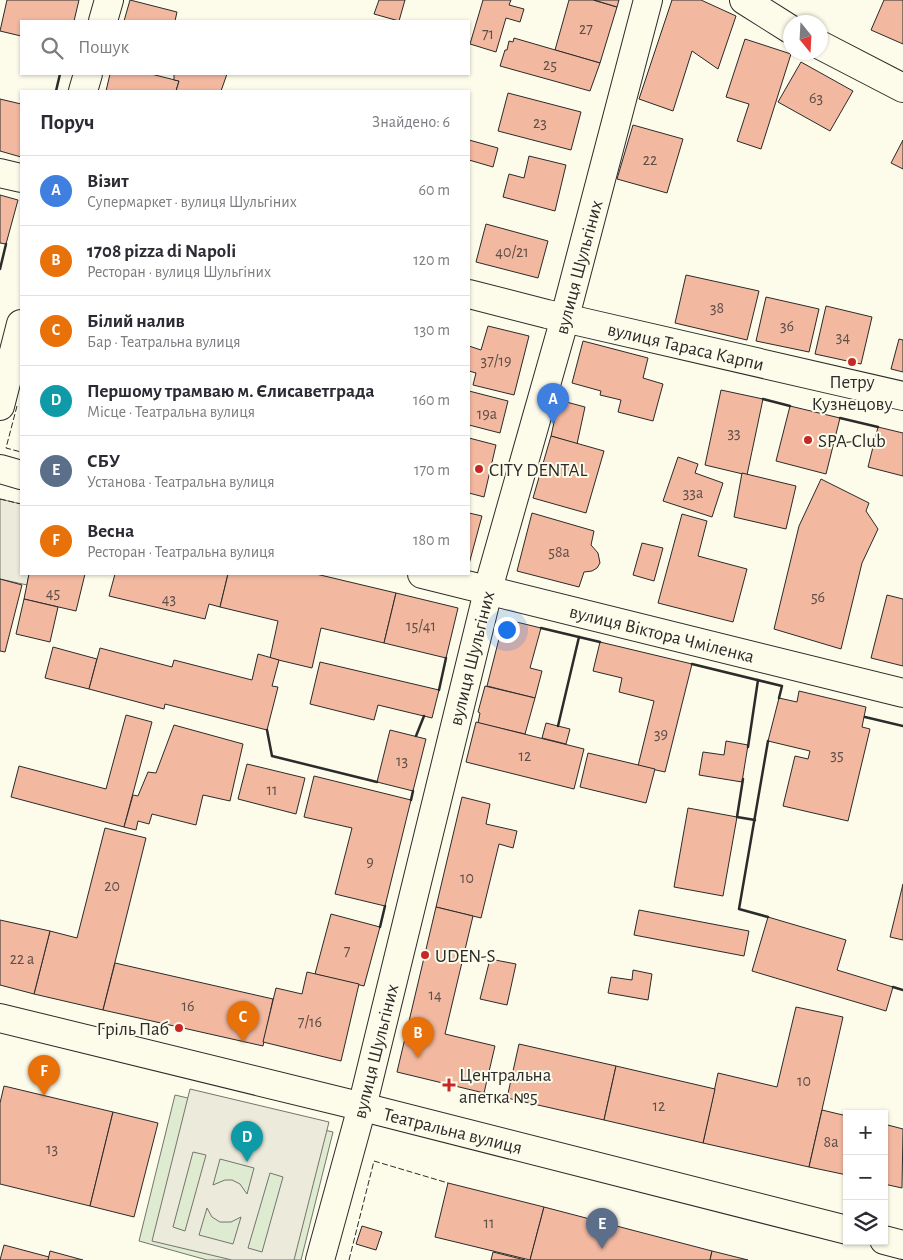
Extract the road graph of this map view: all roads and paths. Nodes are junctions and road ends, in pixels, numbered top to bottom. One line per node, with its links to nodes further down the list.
1 (109, 0): 4 (street)
2 (648, 0): 13 (street, вулиця Шульгіних)
3 (744, 0): 5 (street)
4 (103, 20)
5 (783, 25)
6 (828, 49): 8 (street)
7 (88, 75): 9 (street)
8 (903, 88)
9 (83, 90)
10 (0, 173): 11 (street)
11 (20, 178)
12 (470, 294): 13 (street, вулиця Тараса Карпи)
13 (571, 319): 15 (street, вулиця Тараса Карпи); 20 (street, вулиця Шульгіних)
14 (20, 328): 16 (street)
15 (903, 396)
16 (0, 406)
17 (0, 469): 18 (street)
18 (20, 474)
19 (426, 575): 20 (street, вулиця Віктора Чміленка)
20 (488, 590): 21 (street, вулиця Віктора Чміленка); 23 (street, вулиця Шульгіних)
21 (903, 693)
22 (0, 1018): 23 (street, Театральна вулиця)
23 (362, 1107): 24 (street, Театральна вулиця); 27 (street, вулиця Шульгіних)
24 (843, 1229)
25 (888, 1241): 26 (street)
26 (903, 1244)
27 (320, 1260)

